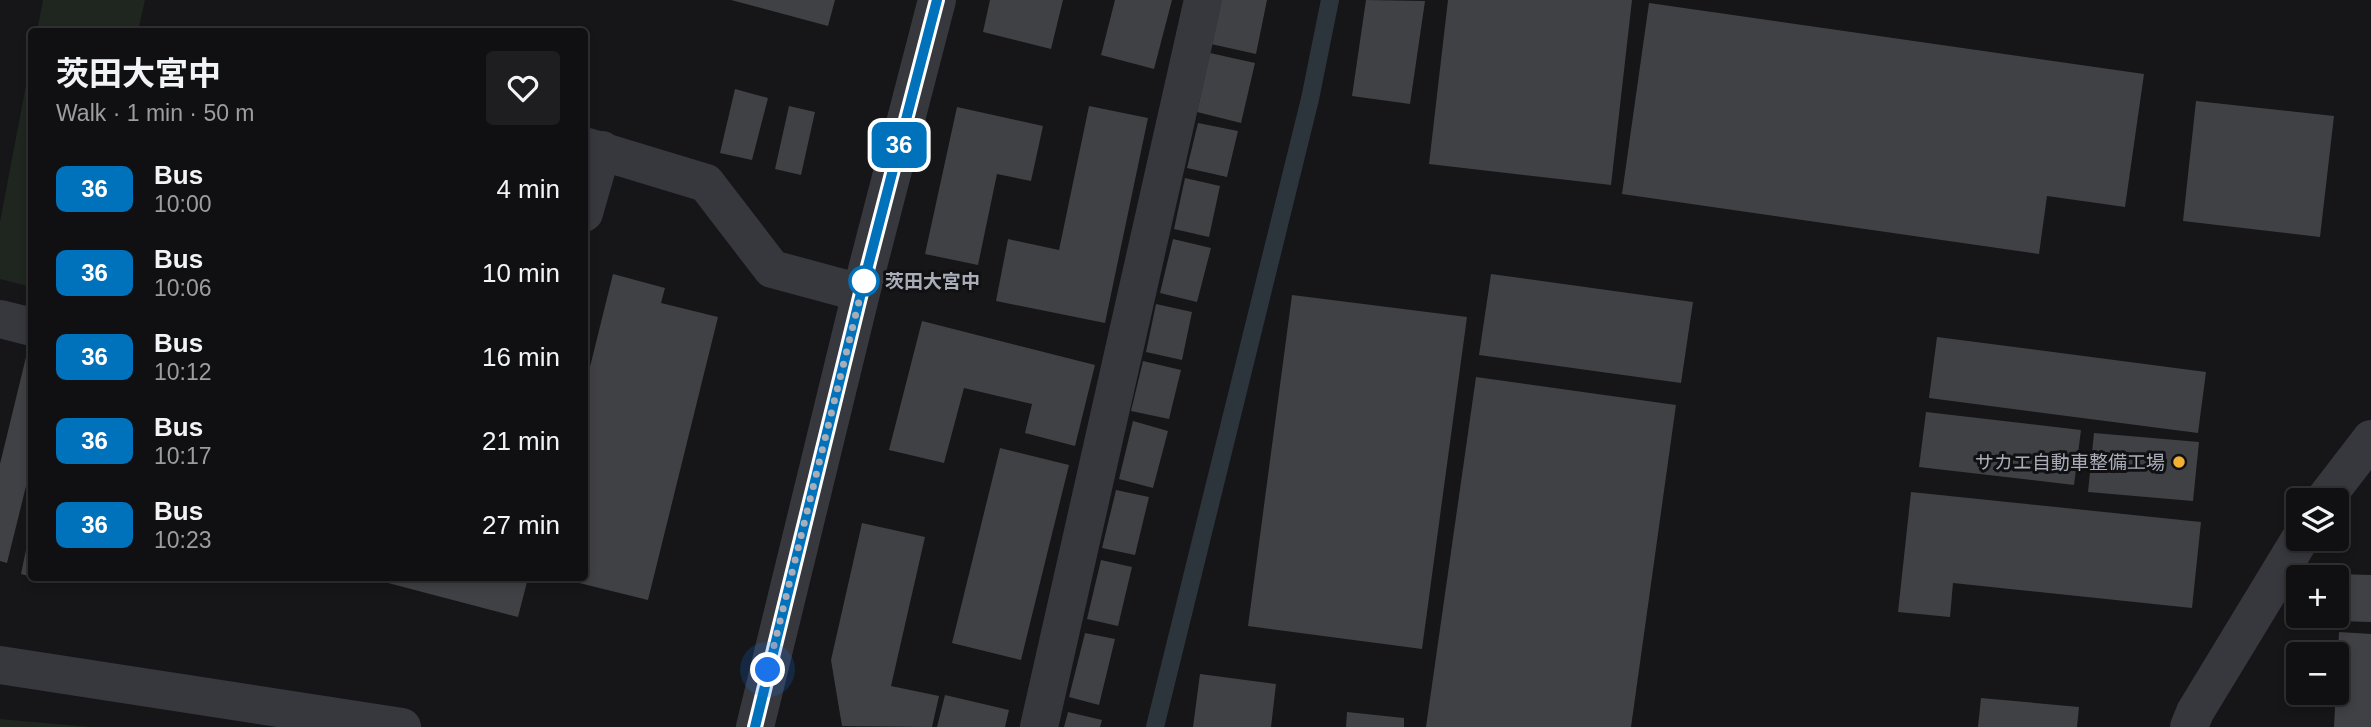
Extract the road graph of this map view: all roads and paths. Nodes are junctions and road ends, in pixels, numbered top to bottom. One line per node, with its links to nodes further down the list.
1 (937, 0): 5 (street)
2 (1203, 0): 14 (street)
3 (593, 148): 4 (street); 5 (street)
4 (588, 185)
5 (861, 293): 13 (street)
6 (0, 319): 7 (street)
7 (28, 326)
8 (2371, 439): 9 (street)
9 (2333, 488)
10 (2294, 551): 15 (street)
11 (0, 665): 12 (street)
12 (402, 727)
13 (755, 727)
14 (1039, 727)
15 (2189, 727)

